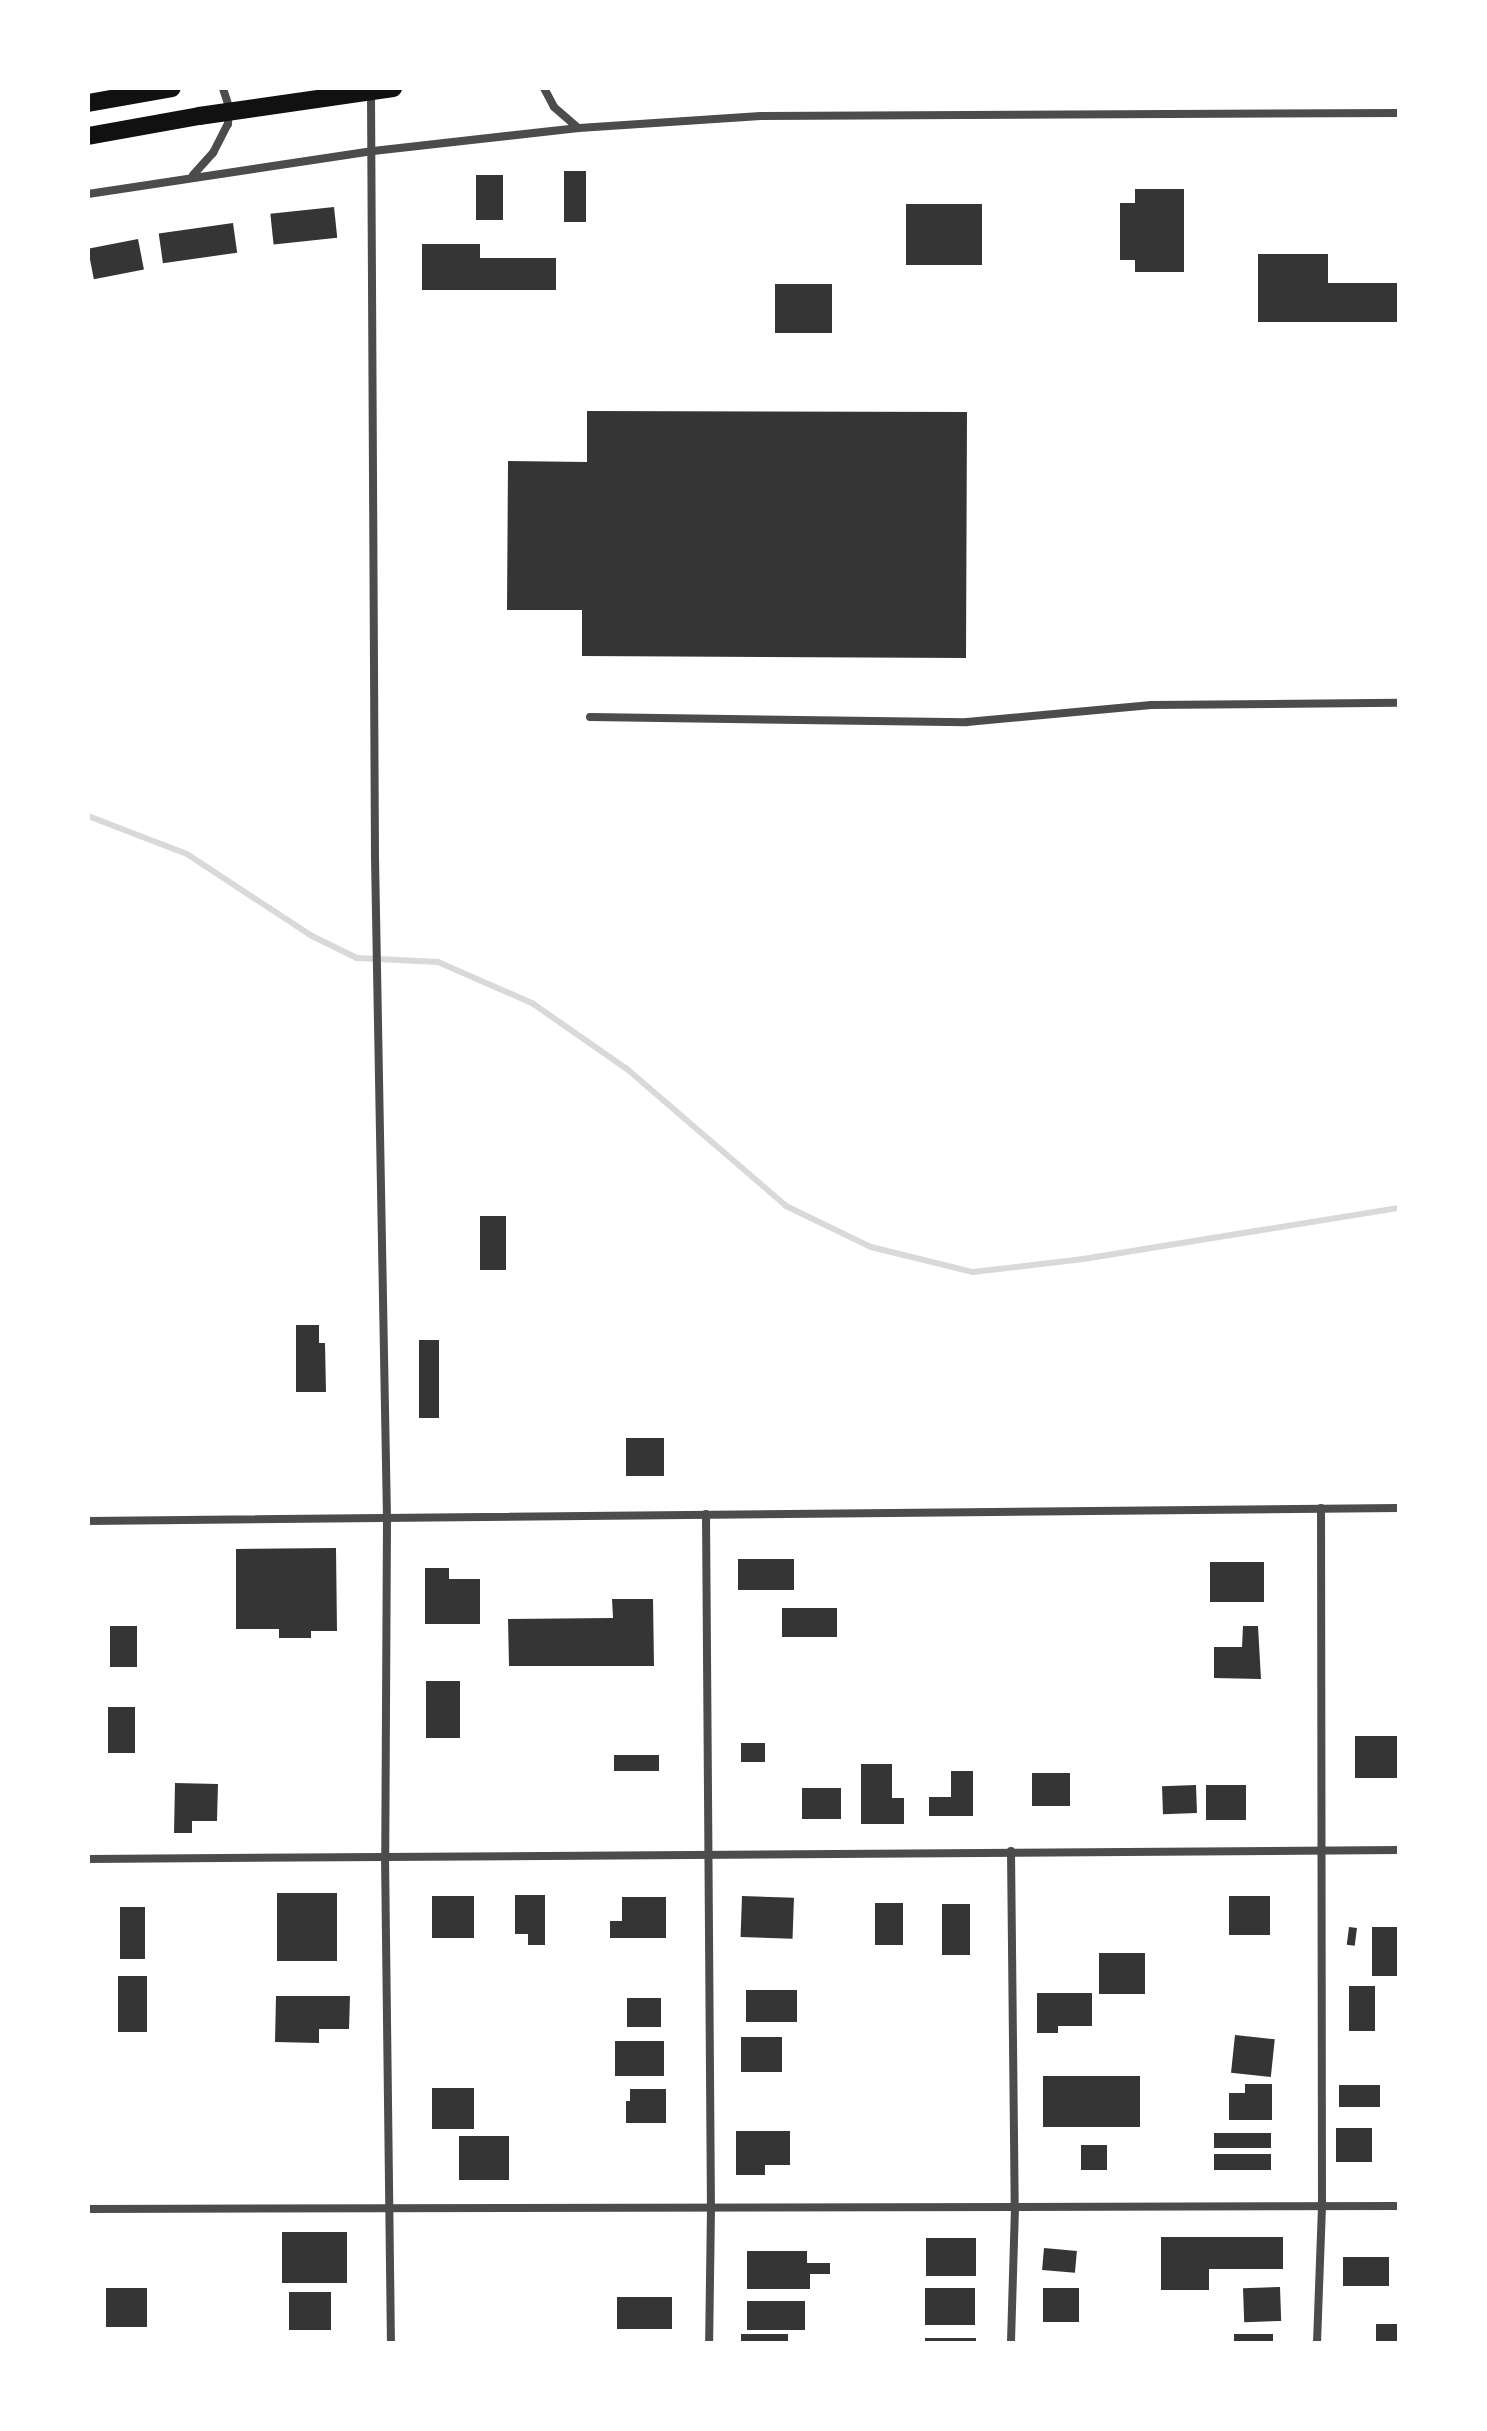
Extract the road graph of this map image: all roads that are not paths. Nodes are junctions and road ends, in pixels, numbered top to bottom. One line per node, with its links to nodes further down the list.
1 (172, 88): 6 (highway)
2 (223, 88): 11 (street)
3 (371, 88): 10 (street)
4 (393, 88): 9 (highway)
5 (544, 88): 8 (street)
6 (88, 103)
7 (1399, 113): 8 (street)
8 (579, 128): 10 (street)
9 (88, 136)
10 (373, 151): 11 (street); 18 (street)
11 (192, 176): 12 (street)
12 (88, 194)
13 (1399, 703): 14 (street)
14 (590, 717)
15 (1321, 1508): 16 (street); 17 (street); 20 (street)
16 (1399, 1508)
17 (706, 1514): 18 (street); 23 (street)
18 (387, 1518): 19 (street); 24 (street)
19 (88, 1521)
20 (1321, 1849): 21 (street); 22 (street); 28 (street)
21 (1399, 1850)
22 (1011, 1851): 23 (street); 27 (street)
23 (709, 1854): 24 (street); 30 (street)
24 (385, 1856): 25 (street); 29 (street)
25 (88, 1859)
26 (1399, 2206): 28 (street)
27 (1015, 2207): 28 (street); 30 (street); 34 (street)
28 (1322, 2207): 35 (street)
29 (392, 2208): 30 (street); 31 (street); 32 (street)
30 (711, 2208): 33 (street)
31 (88, 2209)
32 (391, 2343)
33 (709, 2343)
34 (1011, 2343)
35 (1317, 2343)

